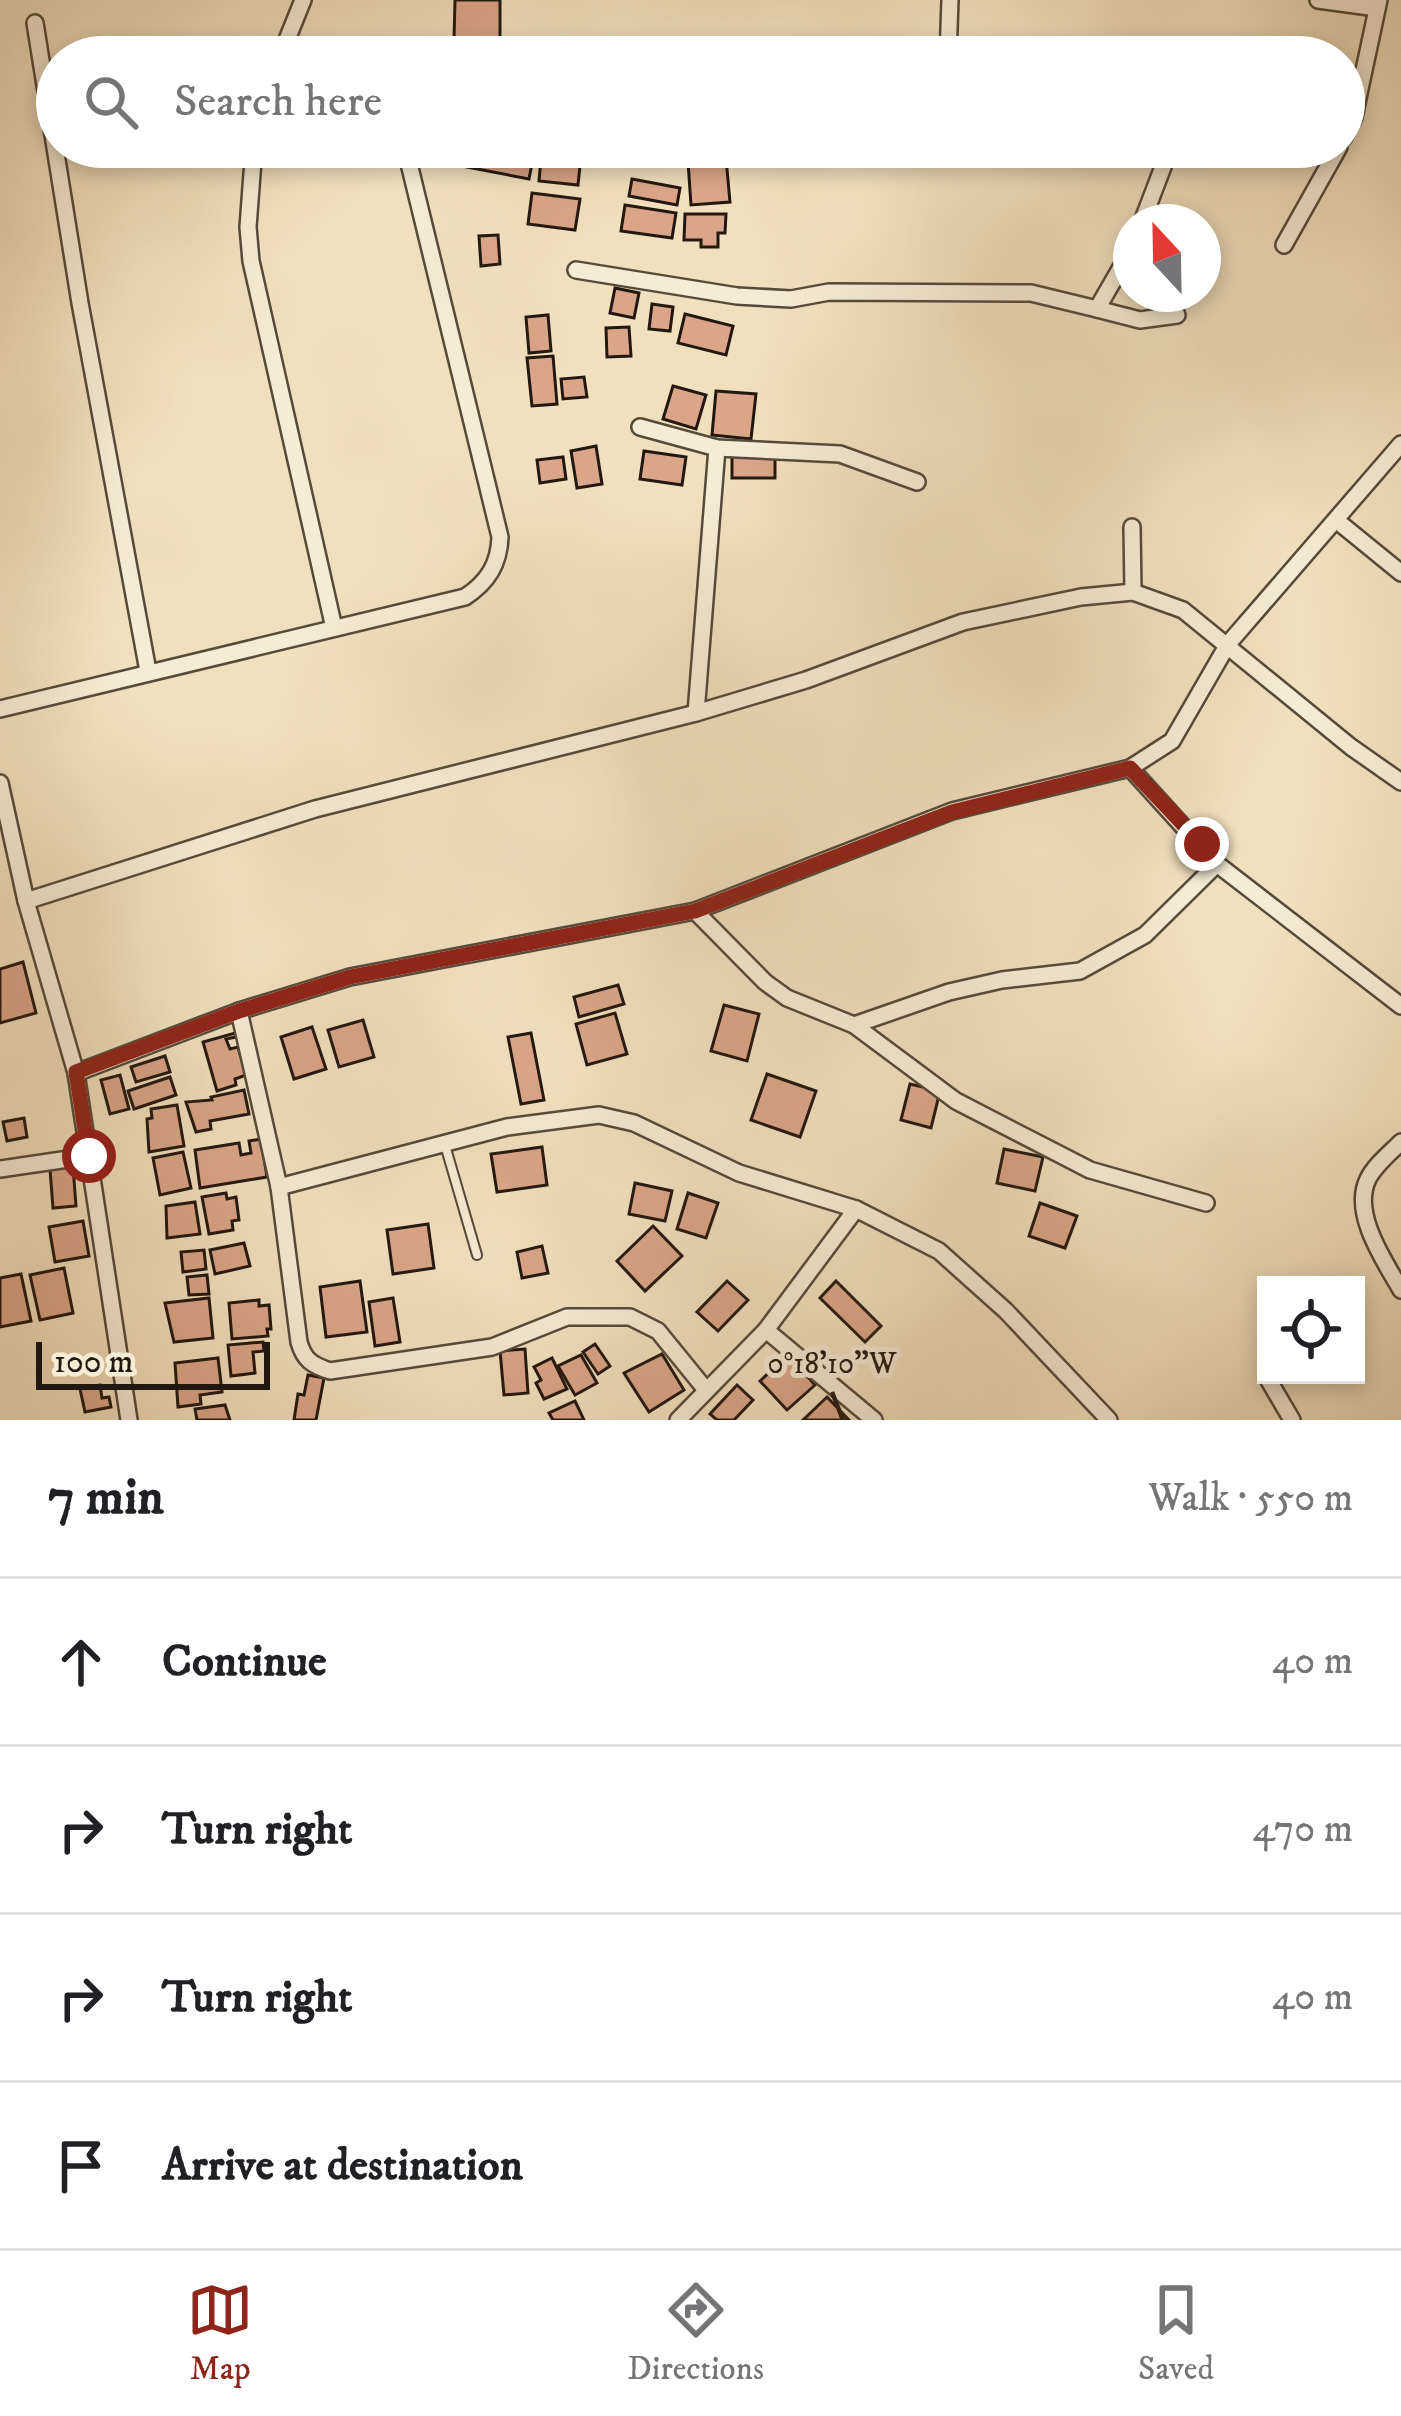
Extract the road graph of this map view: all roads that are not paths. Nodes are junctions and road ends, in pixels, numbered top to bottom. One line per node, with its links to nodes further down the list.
1 (303, 0): 7 (street)
2 (950, 0): 8 (street)
3 (1318, 0): 4 (street)
4 (1378, 4): 9 (street)
5 (35, 23): 6 (street)
6 (37, 36)
7 (288, 36)
8 (949, 36)
9 (1365, 72)
10 (58, 168): 31 (street)
11 (252, 168): 29 (street)
12 (410, 168): 29 (street)
13 (1163, 168): 15 (street)
14 (1327, 168): 16 (street)
15 (1149, 204)
16 (1284, 245)
17 (576, 270): 19 (street)
18 (1113, 281): 19 (street)
19 (1097, 309): 20 (street)
20 (1177, 315)
21 (640, 428): 23 (street)
22 (1401, 444): 25 (street)
23 (717, 448): 24 (street); 33 (street)
24 (917, 482)
25 (1336, 520): 27 (street); 30 (street)
26 (1132, 527): 28 (street)
27 (1401, 572)
28 (1133, 592): 30 (street); 33 (street)
29 (334, 628): 31 (street)
30 (1228, 644): 34 (street); 35 (street)
31 (148, 671): 32 (street)
32 (0, 709)
33 (696, 713): 38 (street)
34 (1130, 768): 37 (street); 39 (street)
35 (1401, 782)
36 (0, 783): 38 (street)
37 (1216, 864): 40 (street); 42 (street)
38 (26, 901): 43 (street)
39 (695, 911): 41 (street); 42 (street)
40 (1401, 1006)
41 (239, 1011): 43 (street); 48 (street)
42 (854, 1025): 49 (street)
43 (76, 1072): 46 (street)
44 (1401, 1142): 52 (street)
45 (445, 1143): 48 (street); 50 (street); 51 (lane)
46 (89, 1156): 47 (street); 56 (street)
47 (0, 1169)
48 (280, 1187): 55 (street)
49 (1206, 1203)
50 (856, 1209): 53 (street); 59 (street)
51 (477, 1255)
52 (1401, 1290)
53 (766, 1330): 55 (street); 58 (street)
54 (1271, 1384): 60 (street)
55 (706, 1390): 57 (street)
56 (129, 1420)
57 (678, 1420)
58 (874, 1420)
59 (1108, 1420)
60 (1292, 1420)

